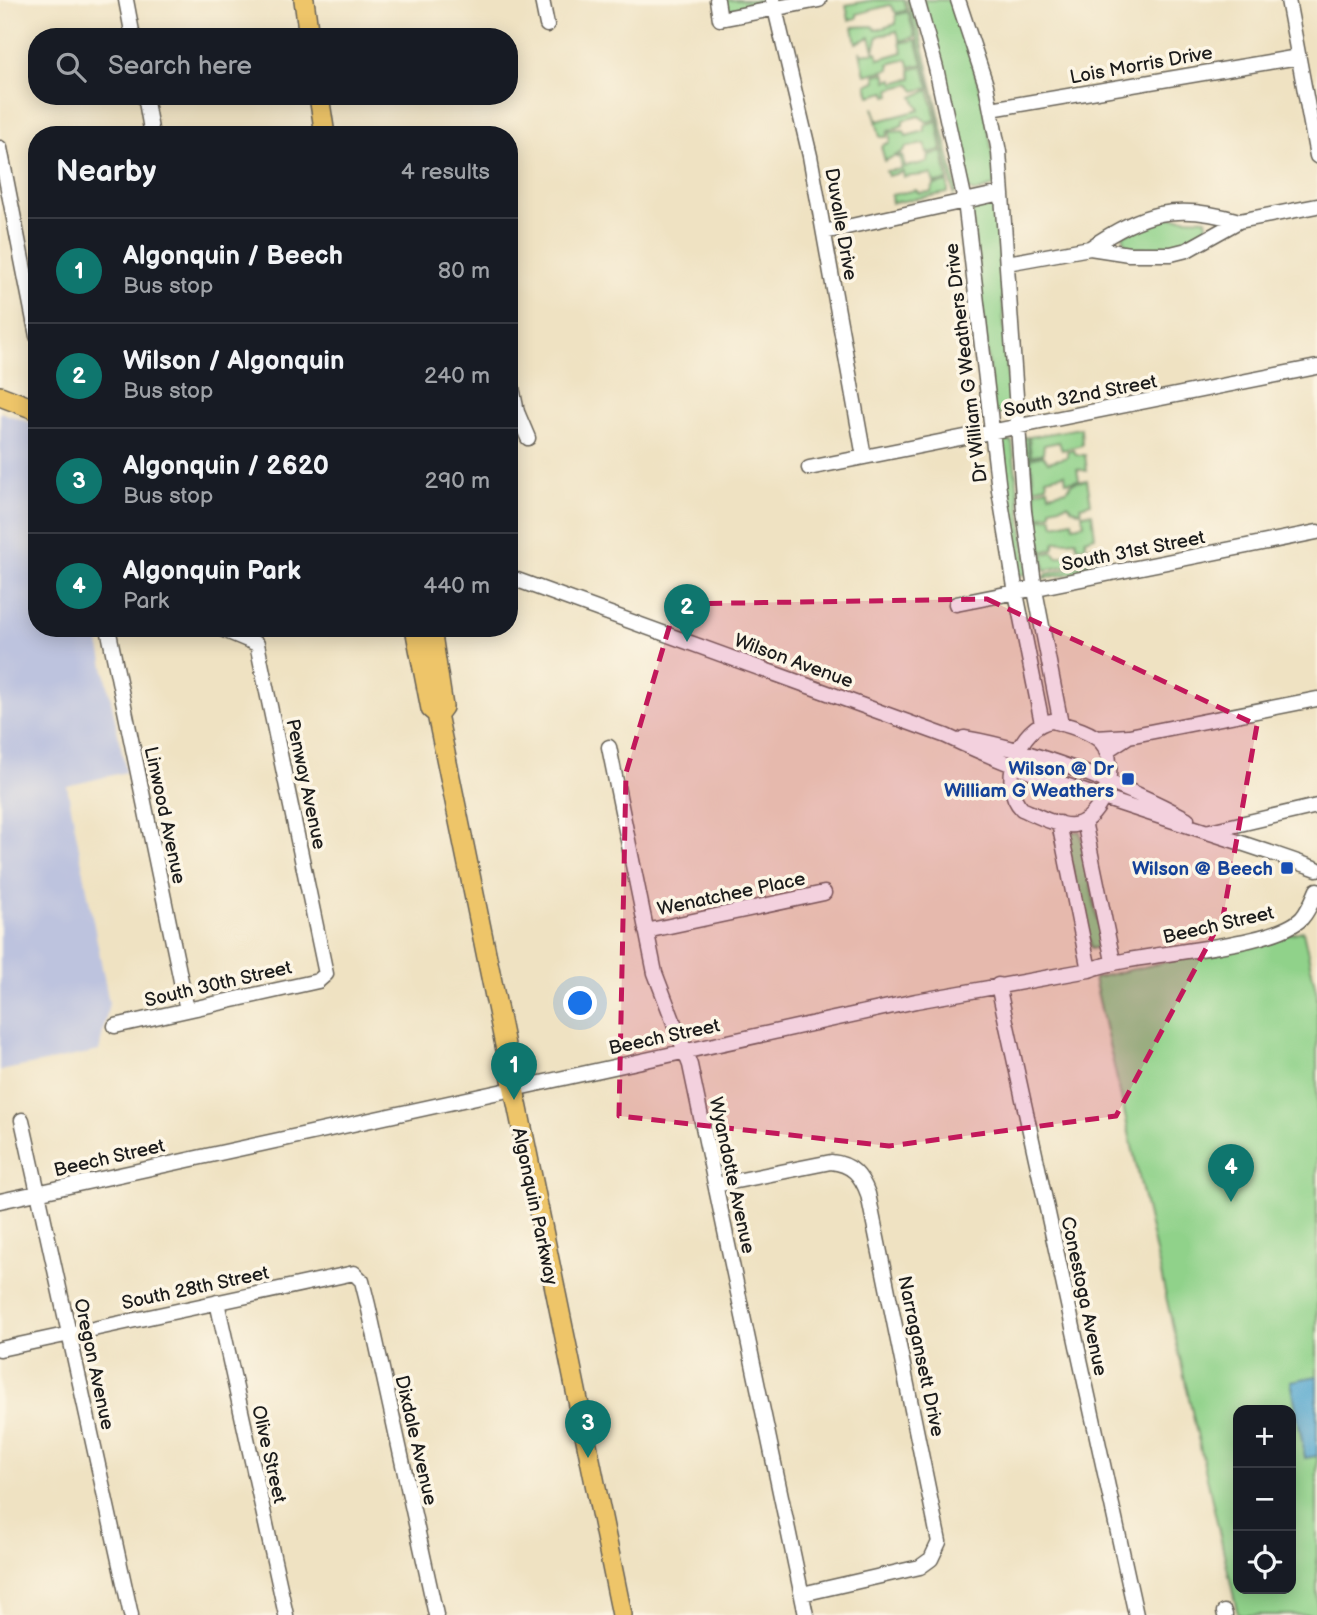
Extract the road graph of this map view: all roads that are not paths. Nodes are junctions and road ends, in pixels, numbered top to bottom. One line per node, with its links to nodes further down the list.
1 (126, 0): 11 (street)
2 (303, 0): 12 (main road)
3 (542, 0): 10 (street)
4 (717, 0): 9 (street)
5 (819, 0): 9 (street)
6 (917, 0): 22 (street, Dr William G Weathers Drive)
7 (958, 0): 16 (street)
8 (1288, 0): 13 (street)
9 (774, 4): 25 (street, Duvalle Drive)
10 (547, 25)
11 (131, 28)
12 (308, 28)
13 (1298, 57): 16 (street, Lois Morris Drive); 20 (street)
14 (147, 105): 17 (street)
15 (320, 105): 18 (main road)
16 (991, 109): 21 (street)
17 (150, 126)
18 (324, 126)
19 (0, 148): 28 (street)
20 (1317, 156)
21 (1001, 193): 22 (street); 27 (street)
22 (965, 201): 25 (street); 34 (street, Dr William G Weathers Drive)
23 (1317, 206): 24 (street)
24 (1239, 221): 26 (street); 26 (street)
25 (824, 232): 36 (street, Duvalle Drive)
26 (1090, 248): 27 (street)
27 (1007, 263): 33 (street)
28 (28, 290)
29 (1317, 367): 33 (street, South 32nd Street)
30 (0, 396): 31 (main road)
31 (28, 407)
32 (518, 410): 35 (street)
33 (1017, 427): 34 (street, South 32nd Street); 40 (street)
34 (991, 432): 36 (street, South 32nd Street); 41 (street, Dr William G Weathers Drive)
35 (528, 438)
36 (864, 457): 37 (street, South 32nd Street)
37 (809, 468)
38 (1317, 532): 40 (street, South 31st Street)
39 (518, 580): 55 (street, Wilson Avenue)
40 (1035, 590): 41 (street, South 31st Street); 50 (street)
41 (1016, 593): 42 (street, South 31st Street); 49 (street, Dr William G Weathers Drive)
42 (956, 604)
43 (110, 637): 70 (street, Linwood Avenue)
44 (240, 637): 68 (street, Penway Avenue)
45 (417, 637): 48 (main road, Algonquin Parkway)
46 (432, 637): 48 (main road, Algonquin Parkway)
47 (1317, 699): 51 (street)
48 (436, 714): 73 (main road, Algonquin Parkway)
49 (1042, 723): 50 (street); 55 (street)
50 (1061, 724): 52 (street)
51 (1129, 736): 52 (street); 54 (street)
52 (1096, 738): 54 (street)
53 (609, 747): 65 (street, Wyandotte Avenue)
54 (1106, 751): 56 (street)
55 (1014, 758): 56 (street, Wilson Avenue); 57 (street, Wilson Avenue); 60 (street)
56 (1108, 783): 57 (street); 61 (street, Wilson Avenue)
57 (1103, 798): 59 (street); 61 (street, Wilson Avenue)
58 (1317, 806): 61 (street)
59 (1084, 821): 60 (street); 66 (street)
60 (1059, 823): 67 (street)
61 (1210, 831): 62 (street, Wilson Avenue)
62 (1317, 869)
63 (1317, 890): 66 (street, Beech Street)
64 (824, 893): 65 (street, Wenatchee Place)
65 (646, 931): 72 (street, Wyandotte Avenue)
66 (1113, 961): 67 (street, Beech Street)
67 (1089, 970): 69 (street, Beech Street)
68 (326, 974): 70 (street, South 30th Street)
69 (999, 985): 72 (street, Beech Street); 88 (street, Conestoga Avenue)
70 (187, 1010): 71 (street, South 30th Street)
71 (115, 1026)
72 (685, 1051): 73 (street, Beech Street); 75 (street, Wyandotte Avenue)
73 (512, 1089): 76 (street, Beech Street); 86 (main road, Algonquin Parkway)
74 (22, 1120): 76 (street, Oregon Avenue)
75 (716, 1185): 82 (street, Wyandotte Avenue); 82 (street, Narragansett Drive)
76 (38, 1193): 77 (street, Beech Street); 80 (street, Oregon Avenue)
77 (0, 1201)
78 (357, 1276): 79 (street, South 28th Street); 85 (street, Dixdale Avenue)
79 (216, 1302): 80 (street, South 28th Street); 84 (street, Olive Street)
80 (69, 1334): 81 (street, South 28th Street); 83 (street, Oregon Avenue)
81 (0, 1349)
82 (802, 1594): 87 (street, Wyandotte Avenue)
83 (131, 1615)
84 (286, 1615)
85 (436, 1615)
86 (622, 1615)
87 (806, 1615)
88 (1136, 1615)

